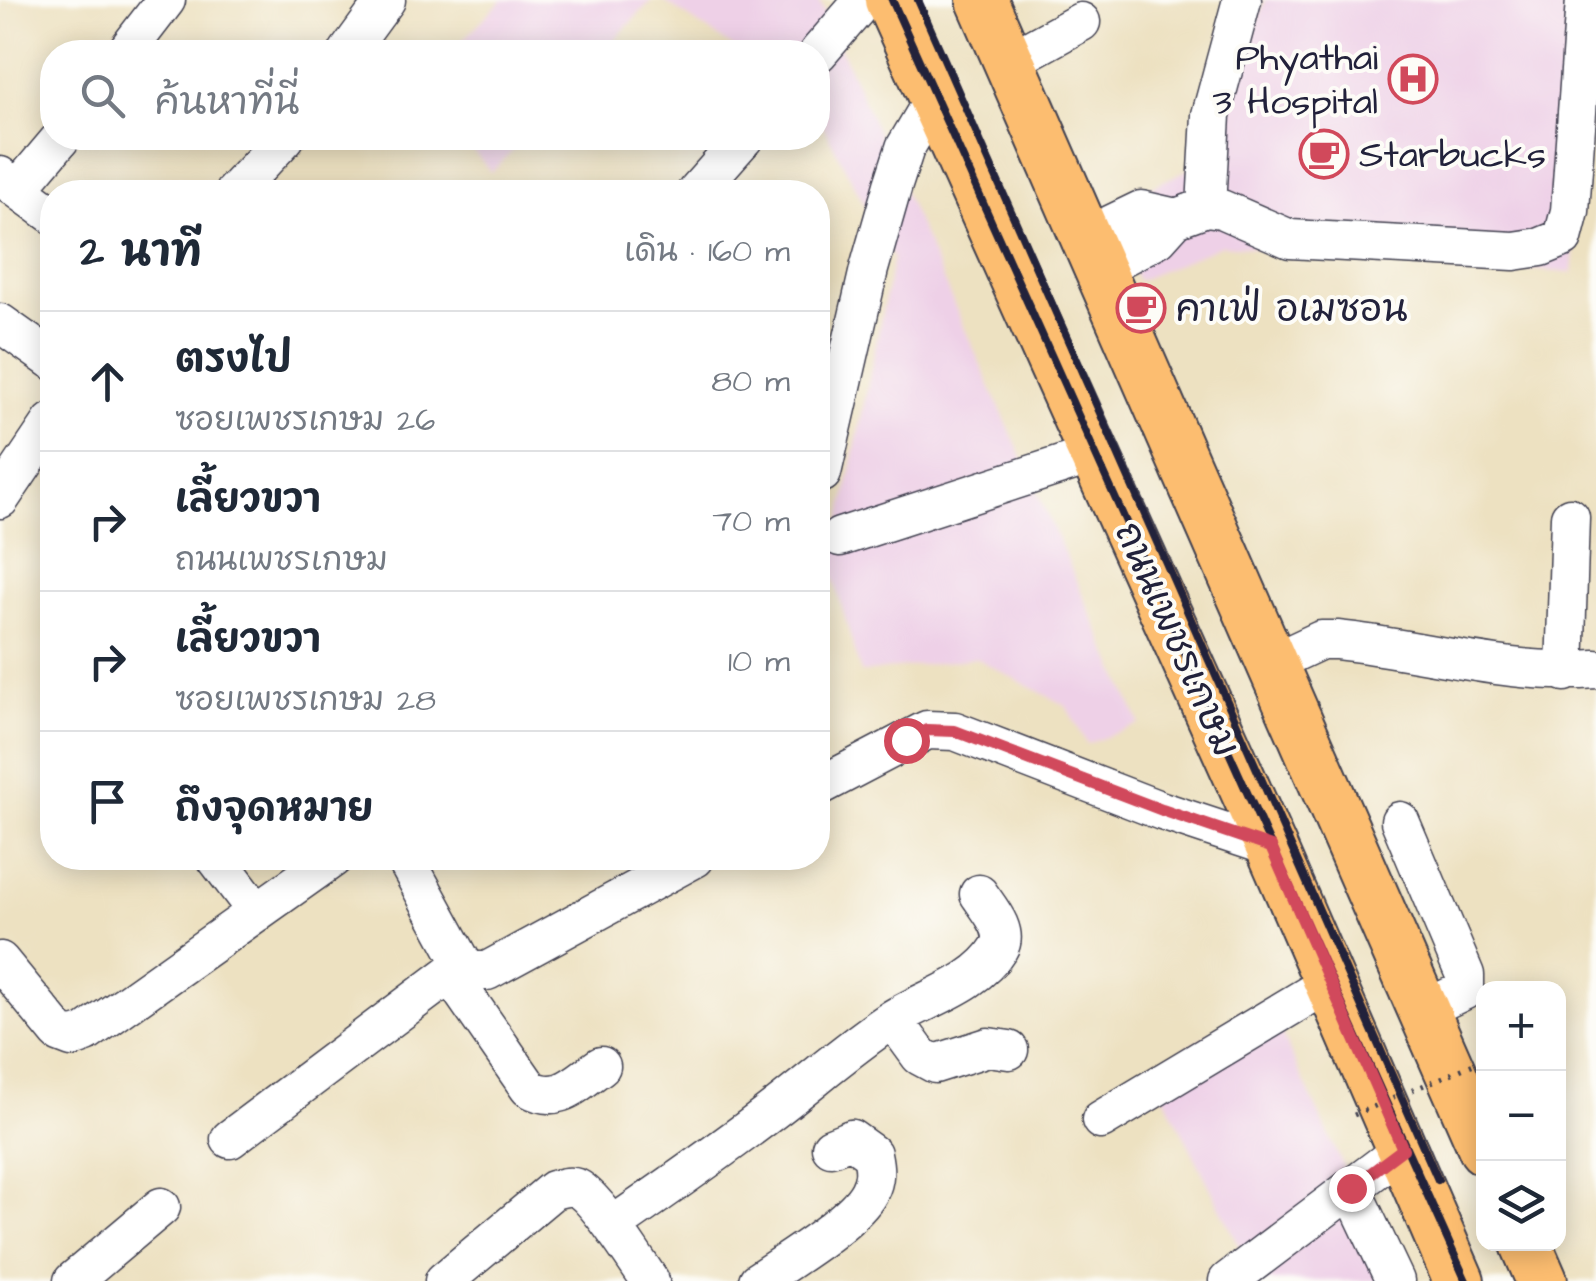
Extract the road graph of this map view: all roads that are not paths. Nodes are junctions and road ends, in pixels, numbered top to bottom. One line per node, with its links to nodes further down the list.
1 (386, 0): 10 (street)
2 (864, 0): 11 (street)
3 (890, 0): 13 (main road, ถนนเพชรเกษม)
4 (982, 0): 12 (main road, ถนนเพชรเกษม)
5 (1242, 0): 21 (street)
6 (1584, 0): 21 (street)
7 (156, 4): 9 (street)
8 (1081, 22): 12 (street)
9 (134, 40)
10 (357, 40)
11 (829, 40)
12 (1010, 62): 22 (main road, ถนนเพชรเกษม)
13 (935, 96): 27 (street); 28 (main road, ถนนเพชรเกษม)
14 (47, 150): 19 (street)
15 (274, 150): 17 (street)
16 (733, 150): 18 (street)
17 (245, 180)
18 (707, 180)
19 (9, 183): 20 (street)
20 (40, 205)
21 (1191, 212): 22 (street)
22 (1093, 252): 33 (main road, ถนนเพชรเกษม)
23 (0, 323): 24 (street)
24 (40, 351)
25 (0, 353): 26 (street)
26 (40, 381)
27 (830, 438)
28 (1095, 454): 32 (street); 37 (main road, ถนนเพชรเกษม)
29 (40, 465): 30 (street)
30 (0, 499)
31 (1570, 517): 34 (street)
32 (840, 537)
33 (1272, 663): 34 (street); 47 (main road, ถนนเพชรเกษม)
34 (1580, 670)
35 (830, 782): 37 (street)
36 (1400, 822): 47 (street)
37 (1271, 847): 46 (main road, ถนนเพชรเกษม)
38 (225, 870): 43 (street)
39 (316, 870): 43 (street)
40 (411, 870): 45 (street)
41 (673, 870): 45 (street)
42 (979, 894): 48 (street)
43 (258, 912): 44 (street)
44 (0, 961)
45 (457, 969): 50 (street); 53 (street)
46 (1331, 982): 51 (street); 55 (main road, ถนนเพชรเกษม)
47 (1423, 1010): 52 (main road, ถนนเพชรเกษม)
48 (893, 1019): 49 (street); 58 (street)
49 (1009, 1050)
50 (602, 1066)
51 (1100, 1120)
52 (1476, 1131)
53 (230, 1139)
54 (831, 1147): 64 (street)
55 (1403, 1149): 56 (street); 60 (main road, ถนนเพชรเกษม)
56 (1351, 1188): 65 (street); 66 (street)
57 (161, 1206): 61 (street)
58 (612, 1226): 62 (street); 63 (street)
59 (1529, 1251): 67 (main road)
60 (1446, 1277)
61 (73, 1281)
62 (444, 1281)
63 (650, 1281)
64 (758, 1281)
65 (1228, 1281)
66 (1394, 1281)
67 (1542, 1281)

